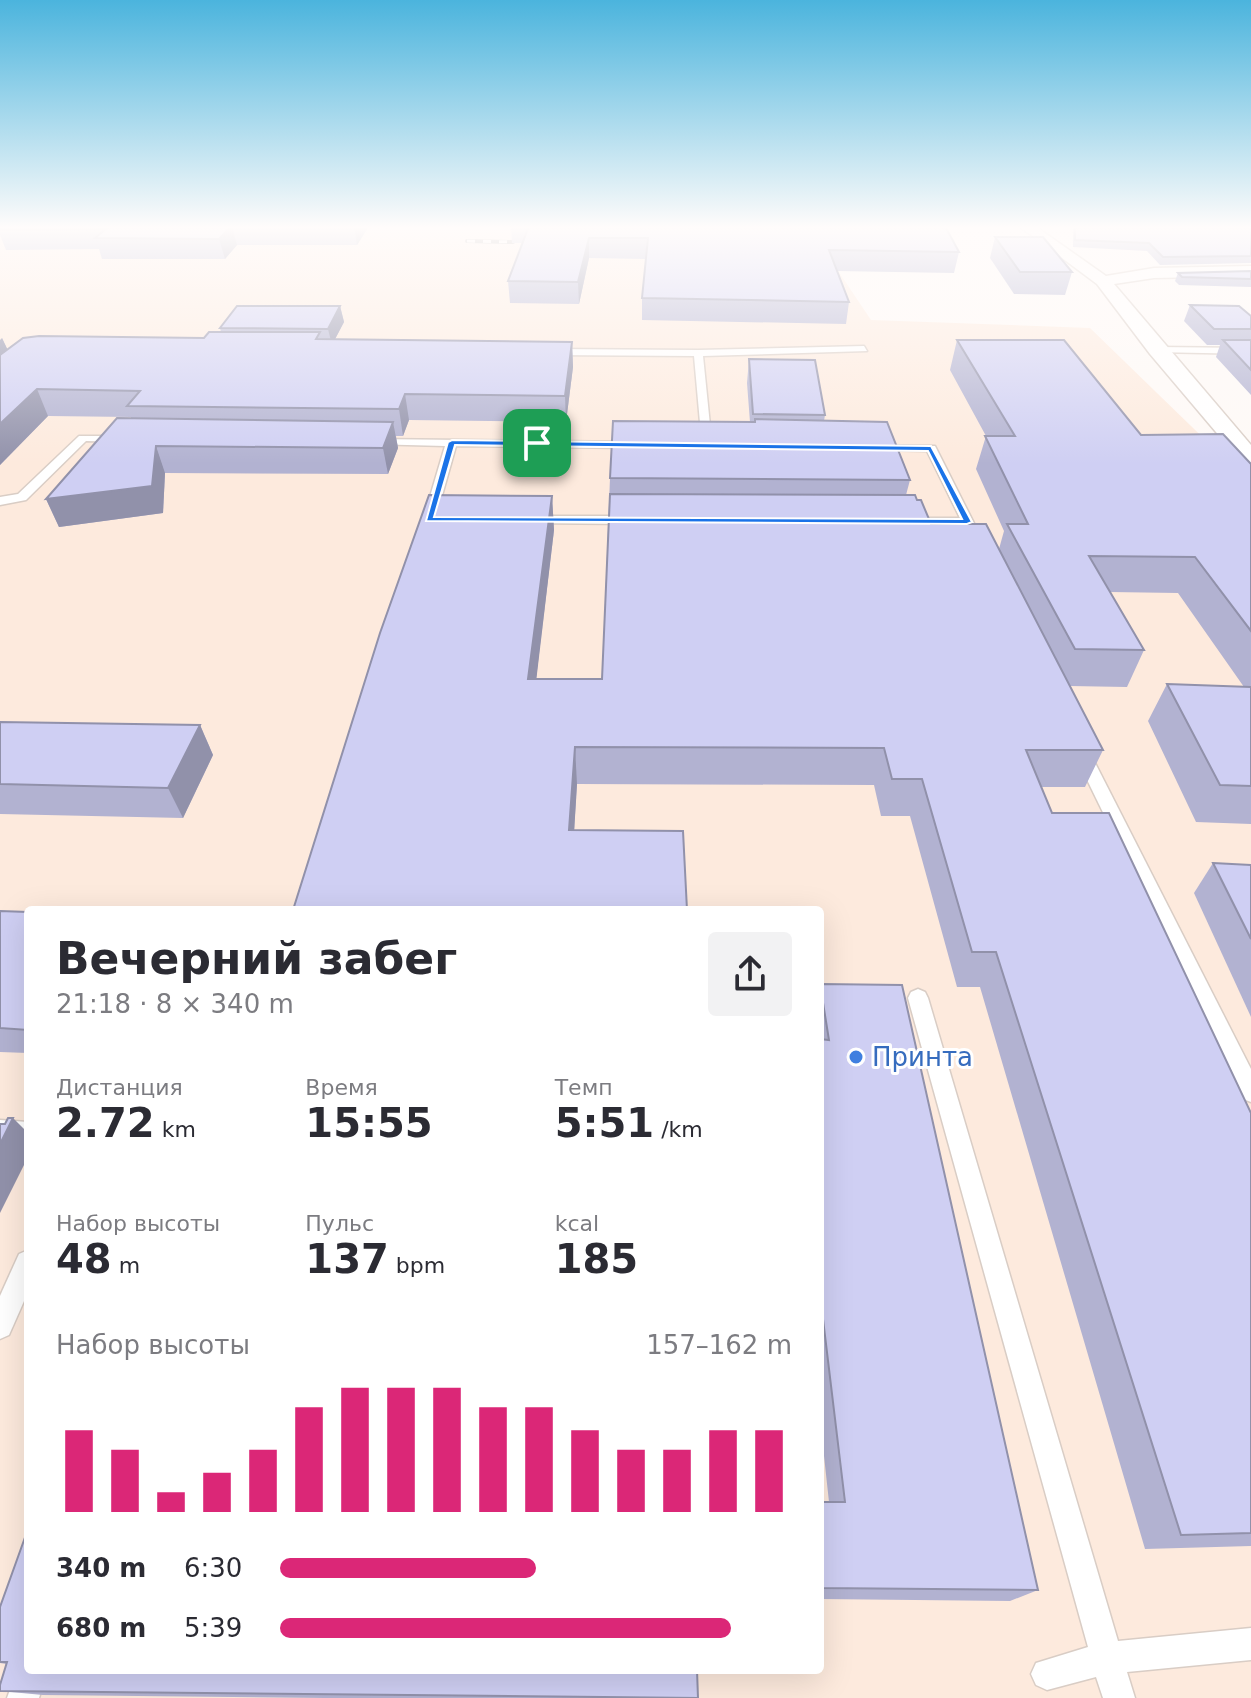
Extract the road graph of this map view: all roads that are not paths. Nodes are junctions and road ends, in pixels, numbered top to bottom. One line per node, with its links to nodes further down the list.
1 (1122, 305): 3 (street)
2 (864, 349): 6 (lane)
3 (1157, 350): 4 (lane); 15 (street)
4 (1251, 351)
5 (542, 352): 6 (lane)
6 (698, 353): 12 (lane)
7 (145, 439): 16 (lane)
8 (360, 441): 9 (lane)
9 (452, 442): 10 (lane); 17 (lane)
10 (643, 445)
11 (691, 445): 12 (lane)
12 (707, 445): 13 (lane)
13 (723, 446)
14 (851, 447): 21 (lane)
15 (1251, 459)
16 (0, 501)
17 (445, 520)
18 (524, 520): 19 (lane)
19 (651, 520)
20 (888, 521): 21 (lane)
21 (967, 522): 22 (lane)
22 (989, 565)
23 (1074, 736): 25 (lane)
24 (918, 998): 31 (lane)
25 (1251, 1092)
26 (0, 1131): 27 (lane)
27 (24, 1133)
28 (24, 1272): 29 (lane)
29 (0, 1326)
30 (1251, 1644): 31 (lane)
31 (1107, 1658): 33 (lane); 35 (lane)
32 (31, 1674): 34 (lane)
33 (1047, 1674)
34 (23, 1698)
35 (1119, 1698)

